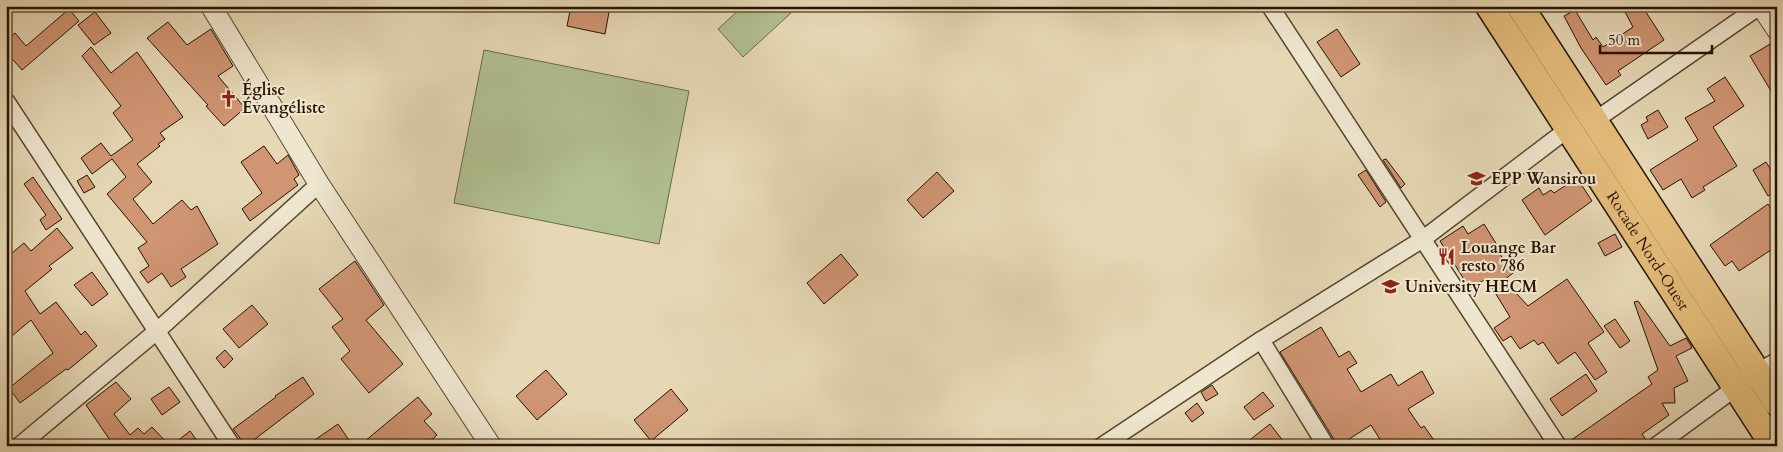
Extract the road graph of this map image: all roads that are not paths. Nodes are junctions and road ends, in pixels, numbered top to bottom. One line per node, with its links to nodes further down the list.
1 (211, 6): 10 (street)
2 (1270, 6): 11 (street)
3 (1489, 6): 9 (main road, Rocade Nord-Ouest)
4 (1520, 6): 8 (main road, Rocade Nord-Ouest)
5 (1761, 6): 6 (street); 8 (street)
6 (1777, 30)
7 (6, 101): 12 (street)
8 (1594, 121): 14 (main road, Rocade Nord-Ouest)
9 (1568, 129): 11 (street); 14 (main road, Rocade Nord-Ouest)
10 (320, 184): 12 (street); 18 (street)
11 (1423, 239): 13 (street); 21 (street)
12 (157, 331): 16 (street); 17 (street)
13 (1261, 340): 19 (street); 20 (street)
14 (1757, 373): 15 (main road, Rocade Nord-Ouest); 22 (street); 23 (main road, Rocade Nord-Ouest)
15 (1777, 403)
16 (19, 446)
17 (232, 446)
18 (491, 446)
19 (1102, 446)
20 (1326, 446)
21 (1558, 446)
22 (1656, 446)
23 (1774, 446)

